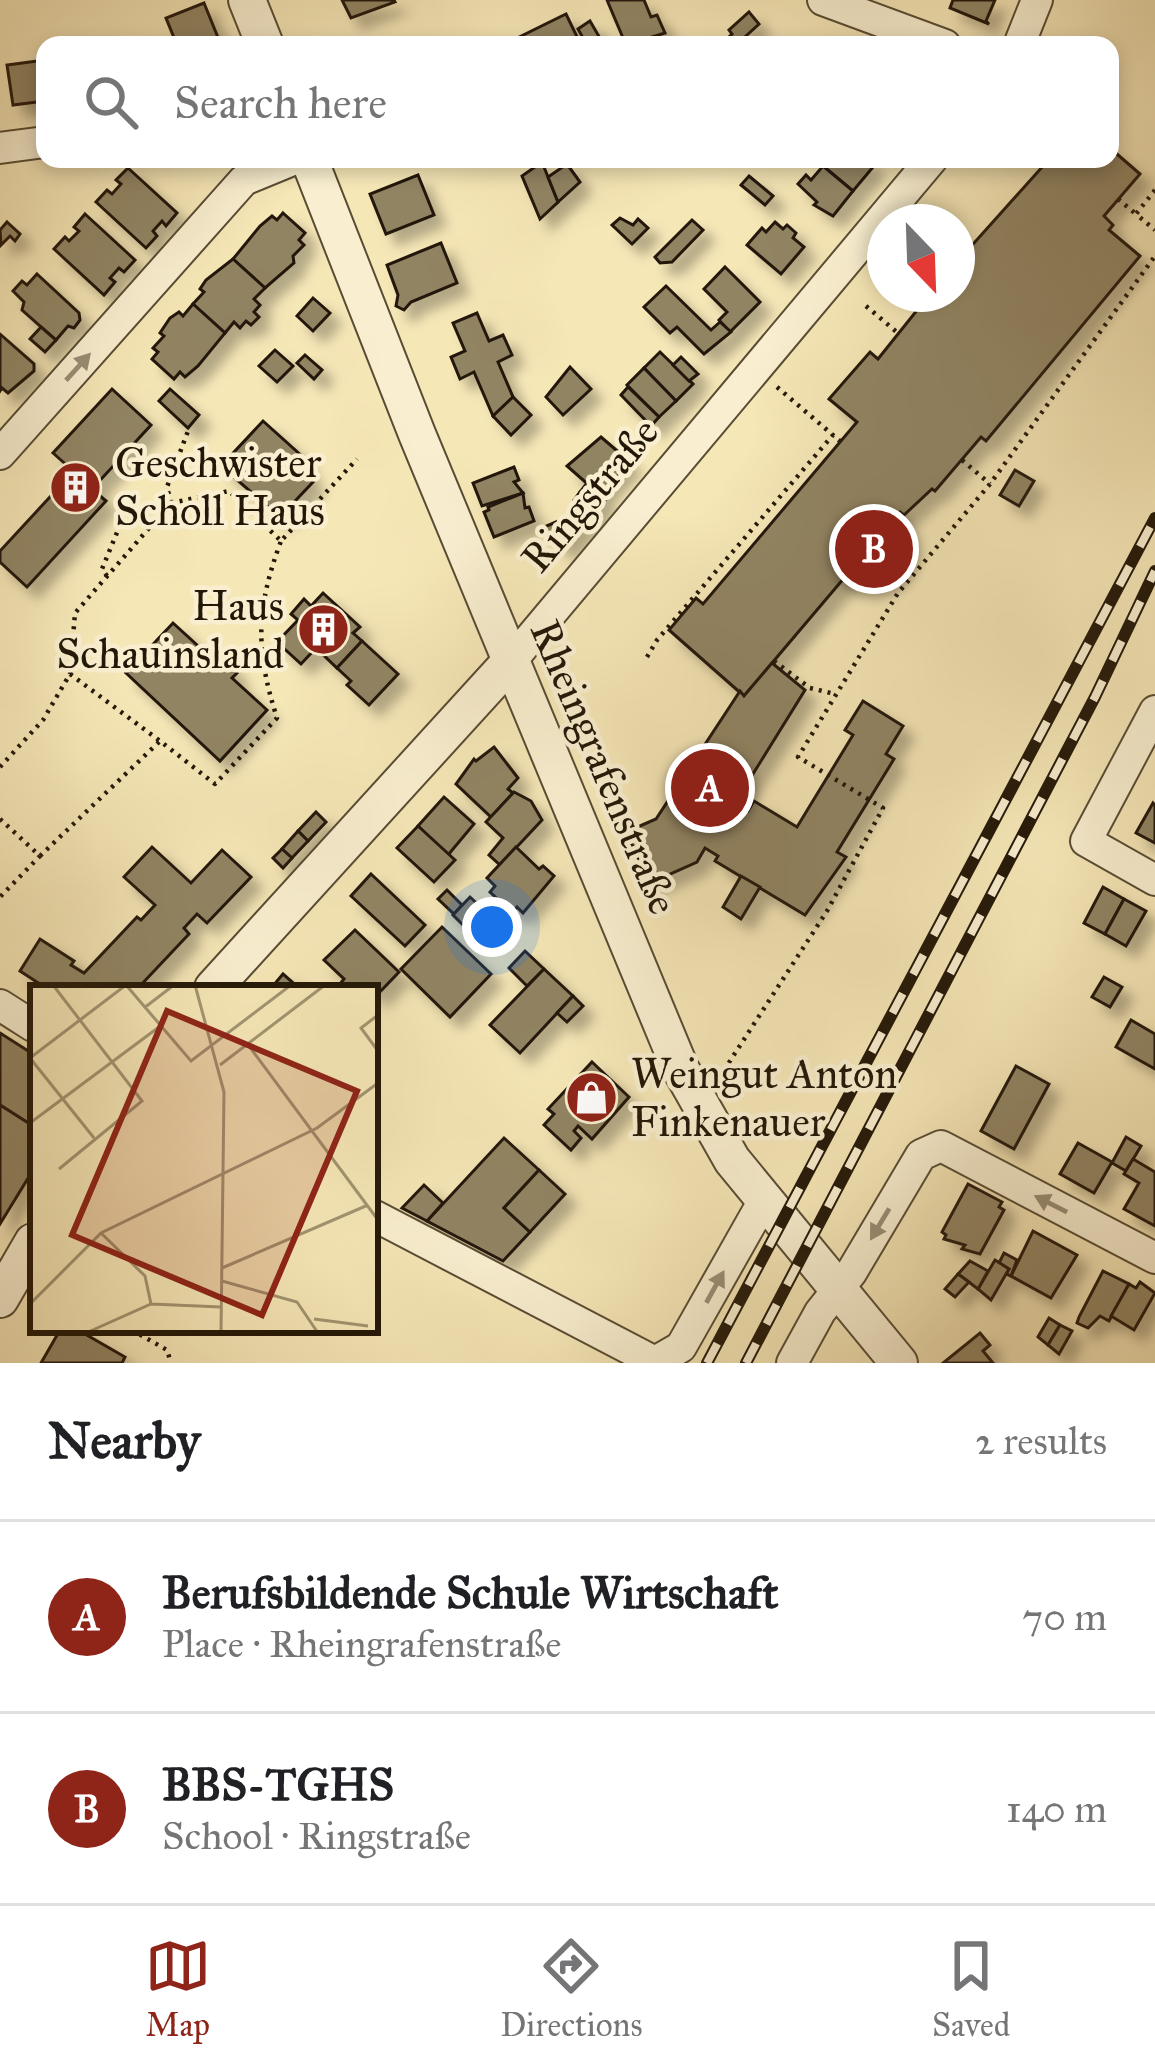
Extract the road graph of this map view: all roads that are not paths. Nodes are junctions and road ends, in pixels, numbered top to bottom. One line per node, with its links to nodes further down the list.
1 (247, 0): 4 (street)
2 (823, 0): 5 (street)
3 (1037, 0): 6 (street)
4 (261, 36)
5 (921, 36)
6 (1023, 36)
7 (36, 143): 8 (street)
8 (0, 148)
9 (273, 168): 12 (street, one-way to 9)
10 (313, 168): 13 (street, Rheingrafenstraße)
11 (924, 168): 13 (street, Ringstraße)
12 (0, 454)
13 (511, 661): 16 (street, Ringstraße); 19 (street, Rheingrafenstraße)
14 (1155, 711): 15 (street)
15 (1155, 880)
16 (215, 985)
17 (0, 1005): 18 (street)
18 (30, 1024)
19 (763, 1202): 23 (street, Rheingrafenstraße); 25 (street, one-way to 19)
20 (378, 1218): 25 (street)
21 (30, 1247): 24 (street)
22 (1155, 1258): 23 (street, one-way to 23)
23 (836, 1290): 26 (street); 27 (street, Rheingrafenstraße)
24 (0, 1299)
25 (656, 1362)
26 (792, 1363)
27 (898, 1363)

